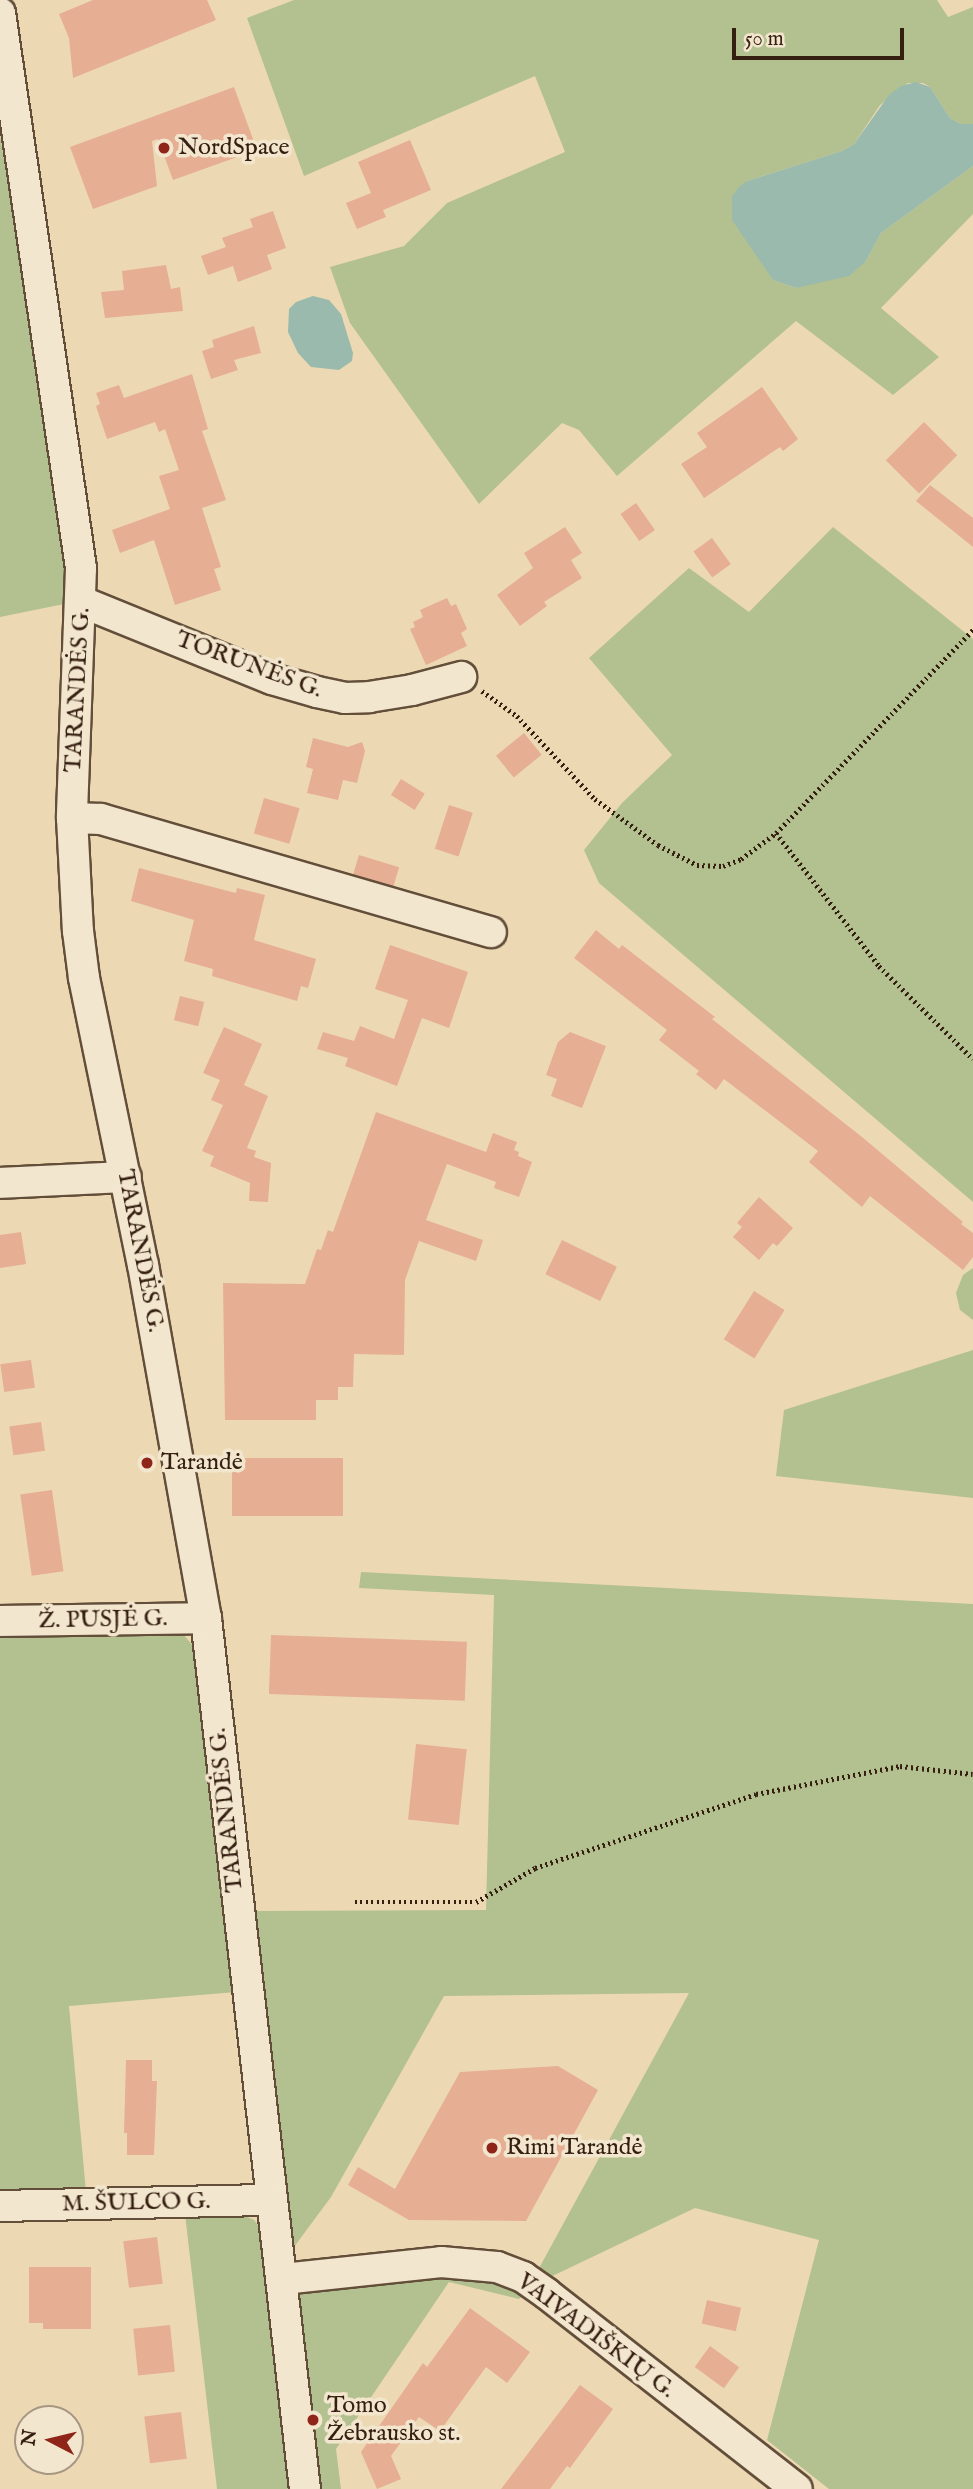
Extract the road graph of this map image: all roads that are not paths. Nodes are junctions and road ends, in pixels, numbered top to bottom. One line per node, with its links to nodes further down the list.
1 (0, 13): 2 (street, TARANDĖS G.)
2 (82, 602): 3 (street, TORUNĖS G.); 4 (street, TARANDĖS G.)
3 (461, 677)
4 (72, 818): 5 (street); 6 (street, TARANDĖS G.)
5 (491, 932)
6 (126, 1177): 7 (street); 8 (street, TARANDĖS G.)
7 (0, 1183)
8 (206, 1618): 9 (street, Ž. PUSJĖ G.); 10 (street, TARANDĖS G.)
9 (0, 1621)
10 (271, 2200): 11 (street, M. ŠULCO G.); 12 (street, TARANDĖS G.)
11 (0, 2206)
12 (282, 2279): 13 (street, TARANDĖS G.); 14 (street, VAIVADIŠKIŲ G.)
13 (304, 2489)
14 (797, 2489)

